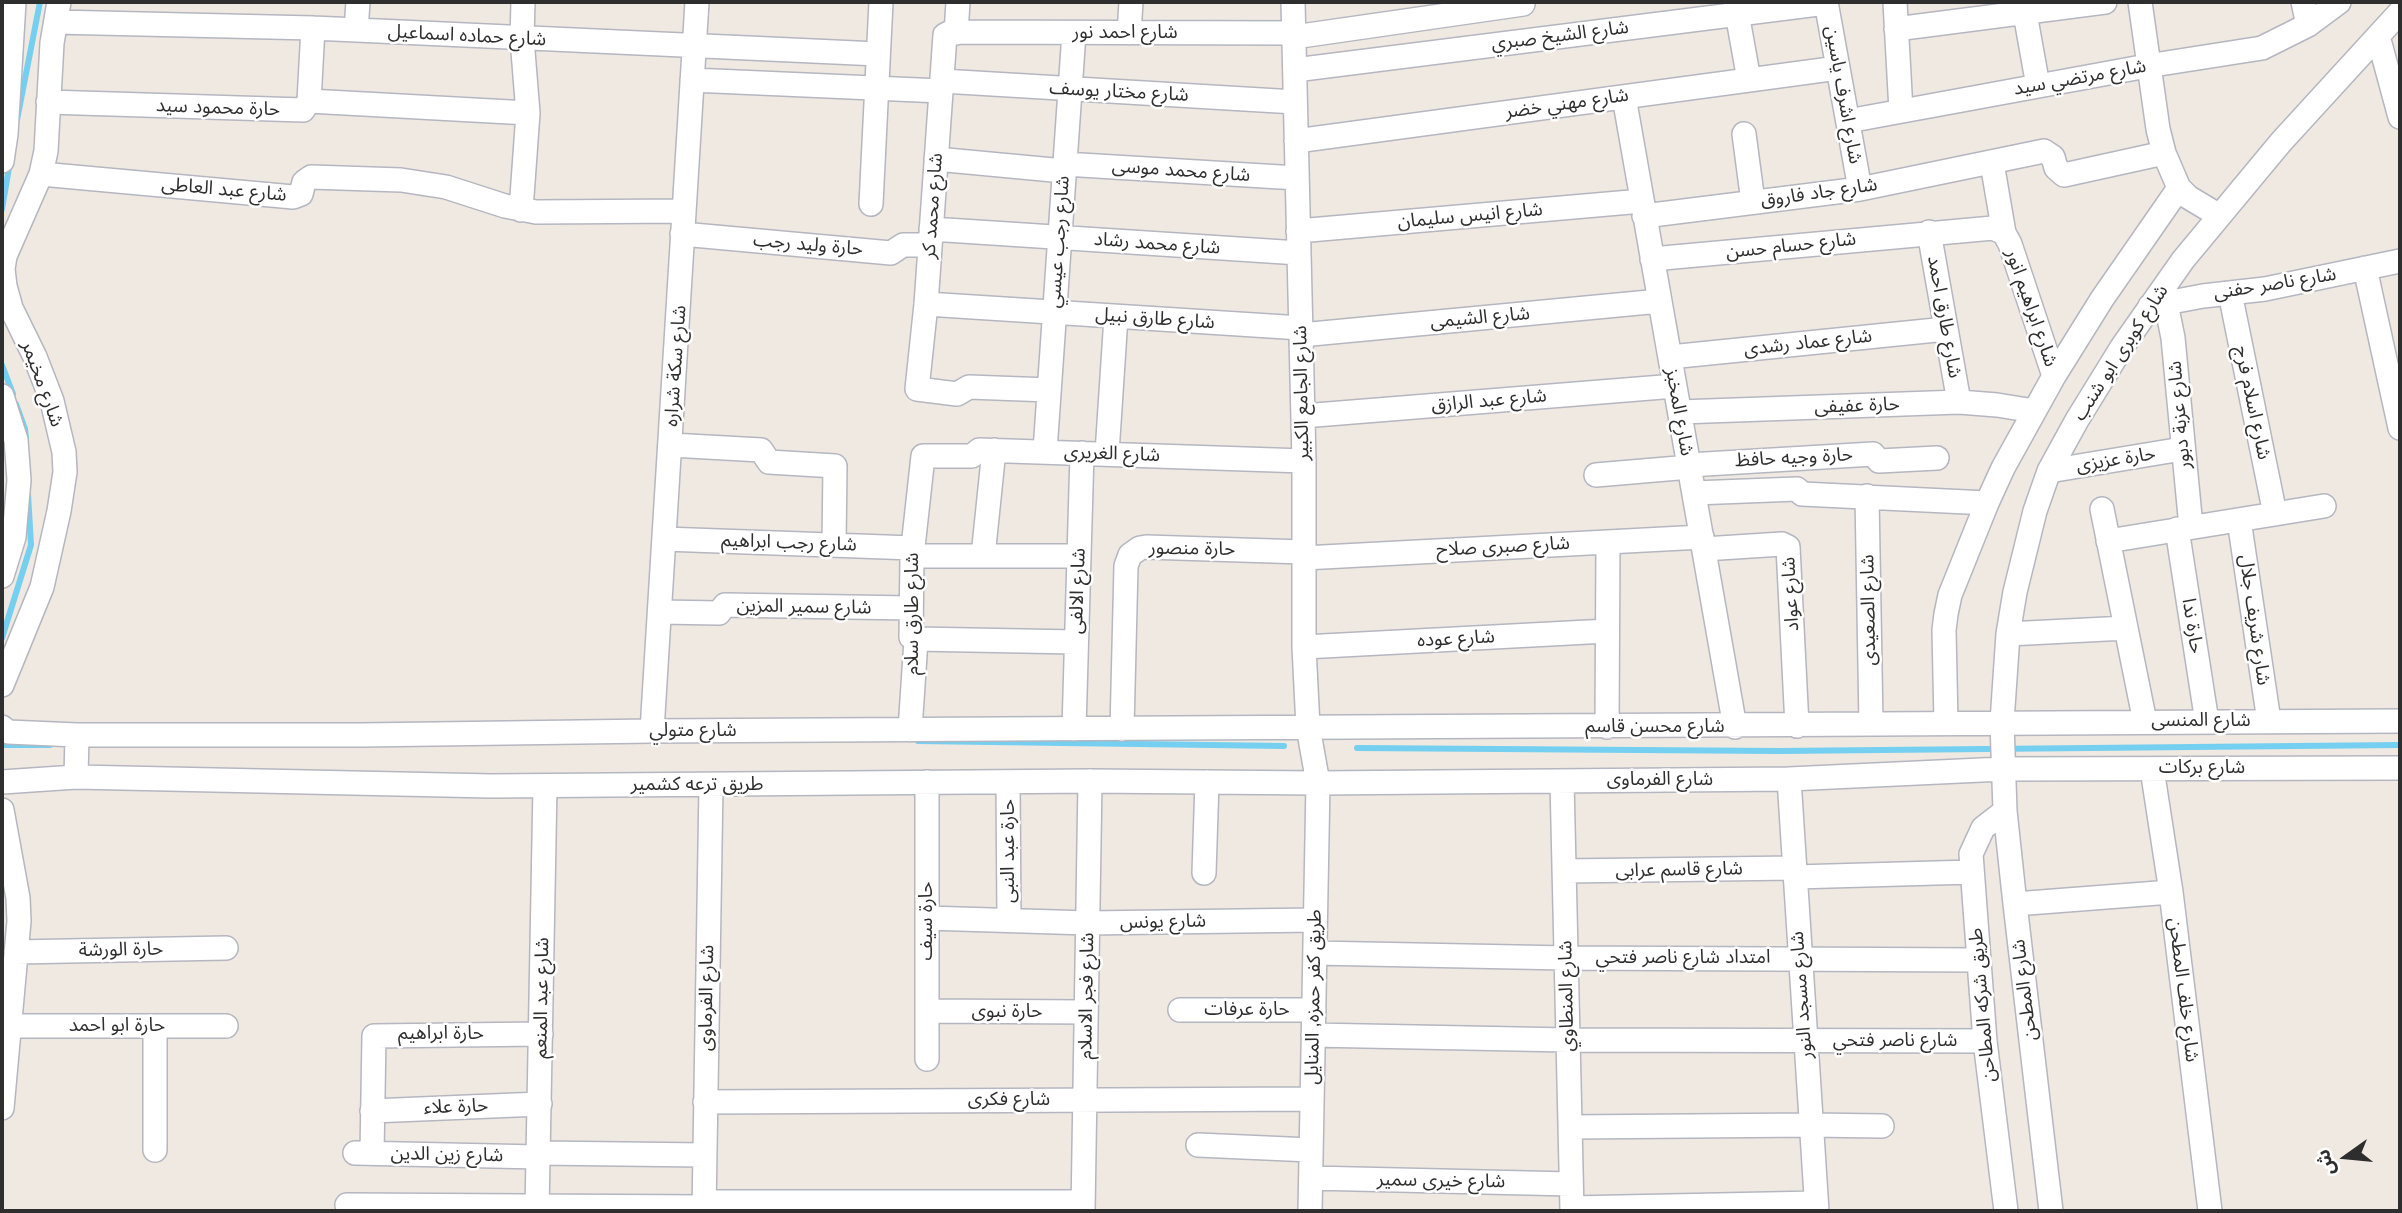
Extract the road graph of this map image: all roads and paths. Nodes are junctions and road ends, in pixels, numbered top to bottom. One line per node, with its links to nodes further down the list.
1 (14, 2): 53 (street)
2 (358, 2): 23 (street)
3 (523, 2): 29 (street)
4 (697, 2): 30 (street, شارع سكة شراره)
5 (881, 2): 31 (street)
6 (958, 2): 24 (street)
7 (1131, 2): 26 (street)
8 (1293, 2): 27 (street, شارع الجامع الكبير)
9 (1895, 2): 22 (street)
10 (2105, 2): 16 (street)
11 (2140, 2): 32 (street)
12 (2303, 2): 20 (street)
13 (2339, 2): 20 (street, شارع مرتضي سيد)
14 (1826, 3): 17 (street, شارع الشيخ صبري); 33 (street, شارع اشرف ياسين)
15 (1524, 4): 27 (street, شارع احمد نور)
16 (2024, 7): 22 (street); 38 (street)
17 (1737, 8): 34 (street, شارع الشيخ صبري); 36 (street)
18 (58, 12): 21 (street, شارع حماده اسماعيل); 43 (street, شارع مخيمر)
19 (2400, 12): 28 (street, شارع كوبرى ابو شنب)
20 (2308, 25): 32 (street, شارع مرتضي سيد)
21 (313, 28): 23 (street, شارع حماده اسماعيل); 42 (street, حارة محمود سيد)
22 (1896, 29): 45 (street)
23 (356, 30): 29 (street, شارع حماده اسماعيل)
24 (956, 33): 25 (street, شارع احمد نور); 37 (street, شارع محمد كر)
25 (1074, 33): 26 (street, شارع احمد نور); 40 (street, شارع رجب عيسي)
26 (1129, 33): 27 (street, شارع احمد نور)
27 (1294, 35): 34 (street, شارع الجامع الكبير)
28 (2378, 36): 47 (street); 64 (street, شارع كوبرى ابو شنب)
29 (522, 39): 30 (street, شارع حماده اسماعيل); 46 (street)
30 (694, 45): 31 (street, شارع حماده اسماعيل); 35 (street, شارع سكة شراره)
31 (878, 54): 39 (street)
32 (2147, 66): 38 (street, شارع مرتضي سيد); 51 (street)
33 (1838, 68): 36 (street, شارع مهني خضر); 48 (street, شارع اشرف ياسين)
34 (1295, 69): 44 (street, شارع الجامع الكبير)
35 (692, 80): 39 (street, شارع مختار يوسف); 65 (street, شارع سكة شراره)
36 (1749, 80): 41 (street, شارع مهني خضر)
37 (941, 86): 39 (street, شارع مختار يوسف); 40 (street, شارع مختار يوسف); 52 (street, شارع محمد كر)
38 (2038, 86): 45 (street, شارع مرتضي سيد)
39 (876, 88): 61 (street)
40 (1069, 90): 44 (street, شارع مختار يوسف); 55 (street, شارع رجب عيسي)
41 (1624, 97): 50 (street, شارع مهني خضر); 62 (street, شارع المخبز)
42 (309, 101): 43 (street, حارة محمود سيد); 46 (street)
43 (48, 102): 56 (street, شارع مخيمر)
44 (1296, 102): 50 (street, شارع الجامع الكبير)
45 (1901, 111): 48 (street, شارع مرتضي سيد)
46 (528, 113): 63 (street)
47 (2400, 117)
48 (1848, 121): 59 (street, شارع اشرف ياسين)
49 (1744, 134): 60 (street)
50 (1296, 141): 57 (street, شارع الجامع الكبير)
51 (2164, 153): 54 (street, شارع جاد فاروق); 58 (street)
52 (936, 159): 55 (street, شارع محمد موسى); 68 (street, شارع محمد كر)
53 (2, 161)
54 (1992, 163): 59 (street, شارع جاد فاروق); 67 (street)
55 (1064, 168): 57 (street, شارع محمد موسى); 69 (street, شارع رجب عيسي)
56 (41, 174): 63 (street, شارع عبد العاطى); 130 (street, شارع مخيمر)
57 (1297, 178): 70 (street, شارع الجامع الكبير)
58 (2179, 188): 64 (street); 83 (street)
59 (1860, 189): 60 (street, شارع جاد فاروق)
60 (1753, 202): 62 (street, شارع جاد فاروق)
61 (871, 204)
62 (1643, 208): 70 (street, شارع انيس سليمان); 71 (street, شارع المخبز)
63 (521, 210): 65 (street, شارع عبد العاطى)
64 (2218, 215): 77 (street, شارع كوبرى ابو شنب)
65 (683, 222): 68 (street, حارة وليد رجب); 92 (street, شارع سكة شراره)
66 (1929, 232): 67 (street, شارع ابراهيم انور); 71 (street, شارع حسام حسن); 80 (street, شارع طارق احمد)
67 (2004, 233): 83 (street, شارع ابراهيم انور)
68 (931, 237): 69 (street, شارع محمد رشاد); 76 (street, شارع محمد كر)
69 (1059, 237): 70 (street, شارع محمد رشاد); 78 (street, شارع رجب عيسي)
70 (1299, 242): 81 (street, شارع الجامع الكبير)
71 (1652, 259): 75 (street, شارع المخبز)
72 (2400, 261): 73 (street, شارع ناصر حفنى)
73 (2365, 268): 74 (street, شارع ناصر حفنى); 91 (street)
74 (2230, 293): 77 (street, شارع ناصر حفنى); 109 (street, شارع اسلام فرج)
75 (1660, 301): 81 (street, شارع الشيمى); 82 (street, شارع المخبز)
76 (926, 304): 78 (street, شارع طارق نبيل); 85 (street, شارع محمد كر)
77 (2158, 305): 93 (street, شارع عزبة دبور); 102 (street, شارع كوبرى ابو شنب)
78 (1054, 313): 79 (street, شارع طارق نبيل); 85 (street, شارع رجب عيسي)
79 (1116, 317): 81 (street, شارع طارق نبيل); 97 (street)
80 (1946, 329): 82 (street, شارع عماد رشدى); 87 (street, شارع طارق احمد)
81 (1301, 332): 90 (street, شارع الجامع الكبير)
82 (1670, 357): 84 (street, شارع المخبز)
83 (2054, 376): 88 (street)
84 (1675, 386): 89 (street, شارع المخبز); 90 (street, شارع عبد الرازق)
85 (1048, 390): 95 (street, شارع رجب عيسي)
86 (2, 396): 121 (street)
87 (1959, 402): 88 (street, حارة عفيفى); 89 (street, حارة عفيفى)
88 (2034, 411): 106 (street)
89 (1680, 412): 101 (street, شارع المخبز)
90 (1303, 415): 100 (street, شارع الجامع الكبير)
91 (2400, 428)
92 (671, 445): 112 (street, شارع سكة شراره); 116 (street)
93 (2182, 449): 102 (street, حارة عزيزى); 111 (street, شارع عزبة دبور)
94 (994, 450): 95 (street, شارع الغريرى); 98 (street, شارع الغريرى); 119 (street)
95 (1045, 451): 96 (street, شارع الغريرى)
96 (1082, 453): 97 (street, شارع الغريرى); 120 (street, شارع الالفى)
97 (1107, 453): 100 (street, شارع الغريرى)
98 (923, 456): 117 (street, شارع طارق سلام)
99 (1937, 458): 101 (street, حارة وجيه حافظ)
100 (1304, 461): 118 (street, شارع الجامع الكبير)
101 (1689, 466): 103 (street); 104 (street, شارع المخبز)
102 (2049, 471): 126 (street, شارع كوبرى ابو شنب)
103 (1596, 475)
104 (1694, 493): 105 (street); 115 (street, شارع المخبز)
105 (1867, 496): 106 (street); 137 (street, شارع الصعيدى)
106 (1987, 503): 136 (street)
107 (2324, 506): 109 (street)
108 (2102, 509): 113 (street)
109 (2275, 514): 110 (street)
110 (2239, 520): 111 (street); 131 (street, شارع شريف جلال)
111 (2184, 528): 113 (street); 135 (street, حارة ندا)
112 (664, 539): 116 (street, شارع رجب ابراهيم); 123 (street, شارع سكة شراره)
113 (2108, 541): 124 (street)
114 (1608, 542): 115 (street, شارع صبرى صلاح); 118 (street, شارع صبرى صلاح); 125 (street)
115 (1703, 543): 138 (street, شارع عواد); 142 (street, شارع المخبز)
116 (834, 545): 117 (street, شارع رجب ابراهيم)
117 (912, 552): 119 (street, شارع رجب ابراهيم); 122 (street, شارع طارق سلام)
118 (1304, 555): 129 (street, شارع الجامع الكبير); 144 (street, حارة منصور)
119 (983, 556): 120 (street, شارع رجب ابراهيم)
120 (1079, 556): 128 (street, شارع الالفى)
121 (2, 576)
122 (911, 608): 123 (street, شارع سمير المزين); 127 (street, شارع طارق سلام)
123 (660, 612): 146 (street, شارع سكة شراره)
124 (2126, 628): 126 (street); 134 (street)
125 (1607, 631): 129 (street, شارع عوده); 141 (street)
126 (2008, 634): 133 (street, شارع كوبرى ابو شنب)
127 (916, 639): 128 (street); 145 (street, شارع طارق سلام)
128 (1076, 642): 143 (street, شارع الالفى)
129 (1304, 647): 140 (street, شارع الجامع الكبير)
130 (2, 685)
131 (2269, 721): 132 (street, شارع المنسى); 135 (street, شارع المنسى)
132 (2400, 721)
133 (2002, 722): 134 (street, شارع المنسى); 136 (street, شارع محسن قاسم); 149 (street, شارع كوبرى ابو شنب)
134 (2145, 722): 135 (street, شارع المنسى)
135 (2207, 722)
136 (1946, 723): 137 (street, شارع محسن قاسم)
137 (1871, 724): 138 (street, شارع محسن قاسم)
138 (1797, 726): 142 (street, شارع محسن قاسم)
139 (2, 727): 147 (street)
140 (1308, 727): 141 (street, شارع محسن قاسم); 144 (street, شارع متولي); 159 (street, شارع الجامع الكبير)
141 (1607, 727): 142 (street, شارع محسن قاسم)
142 (1735, 727)
143 (1074, 729): 144 (street, شارع متولي); 145 (street, شارع متولي)
144 (1122, 729)
145 (910, 730): 146 (street, شارع متولي)
146 (652, 731): 147 (street, شارع متولي)
147 (77, 735): 151 (street)
148 (2400, 768): 150 (street, شارع بركات)
149 (2003, 769): 150 (street, شارع بركات); 152 (street, شارع الفرماوى); 163 (street, شارع المطحن)
150 (2152, 769): 168 (street, شارع خلف المطحن)
151 (76, 777): 155 (street); 161 (street, طريق ترعه كشمير)
152 (1788, 779): 154 (street, شارع الفرماوى); 165 (street, شارع مسجد النور)
153 (1090, 781): 157 (street, طريق ترعه كشمير); 158 (street, طريق ترعه كشمير); 173 (street, شارع فجر الاسلام)
154 (1562, 781): 159 (street, شارع الفرماوى); 164 (street, شارع المنطاوي)
155 (2, 782)
156 (927, 782): 157 (street, طريق ترعه كشمير); 160 (street, طريق ترعه كشمير); 170 (street, حارة سيف)
157 (1008, 782): 171 (street, حارة عبد النبى)
158 (1207, 782): 159 (street, طريق ترعه كشمير); 167 (street)
159 (1318, 783): 172 (street, طريق كفر حمزه, المنايل)
160 (710, 785): 161 (street, طريق ترعه كشمير); 195 (street, شارع الفرماوى)
161 (545, 786): 187 (street, شارع عبد المنعم)
162 (2, 810): 175 (street)
163 (2005, 811): 166 (street, طريق شركه المطاحن); 169 (street, شارع المطحن)
164 (1564, 871): 165 (street, شارع قاسم عرابى); 177 (street, شارع المنطاوي)
165 (1794, 872): 166 (street, شارع قاسم عرابى); 178 (street, شارع مسجد النور)
166 (1971, 872): 179 (street, طريق شركه المطاحن)
167 (1204, 873)
168 (2171, 892): 169 (street); 219 (street, شارع خلف المطحن)
169 (2015, 904): 218 (street, شارع المطحن)
170 (927, 918): 171 (street, شارع يونس); 182 (street, حارة سيف)
171 (1009, 920): 173 (street, شارع يونس)
172 (1315, 920): 173 (street, شارع يونس); 176 (street, طريق كفر حمزه, المنايل)
173 (1088, 923): 183 (street, شارع فجر الاسلام)
174 (226, 948): 175 (street, حارة الورشة)
175 (16, 953): 184 (street)
176 (1315, 953): 177 (street, امتداد شارع ناصر فتحي); 181 (street, طريق كفر حمزه, المنايل)
177 (1566, 958): 178 (street, امتداد شارع ناصر فتحي); 189 (street, شارع المنطاوي)
178 (1800, 958): 179 (street, امتداد شارع ناصر فتحي); 190 (street, شارع مسجد النور)
179 (1978, 960): 191 (street, طريق شركه المطاحن)
180 (1180, 1010): 181 (street, حارة عرفات)
181 (1314, 1010): 188 (street, طريق كفر حمزه, المنايل)
182 (927, 1012): 183 (street, حارة نبوى); 192 (street, حارة سيف)
183 (1086, 1012): 194 (street, شارع فجر الاسلام)
184 (9, 1026): 185 (street, حارة ابو احمد); 197 (street)
185 (155, 1026): 186 (street, حارة ابو احمد); 203 (street)
186 (226, 1026)
187 (541, 1034): 196 (street, شارع عبد المنعم); 198 (street, حارة ابراهيم)
188 (1313, 1035): 189 (street); 193 (street, طريق كفر حمزه, المنايل)
189 (1568, 1040): 190 (street); 201 (street, شارع المنطاوي)
190 (1805, 1040): 191 (street, شارع ناصر فتحي); 199 (street, شارع مسجد النور)
191 (1985, 1041): 217 (street, طريق شركه المطاحن)
192 (927, 1059)
193 (1312, 1099): 194 (street, شارع فكرى); 204 (street, طريق كفر حمزه, المنايل)
194 (1085, 1100): 195 (street, شارع فكرى); 212 (street, شارع فجر الاسلام)
195 (705, 1102): 207 (street, شارع الفرماوى)
196 (540, 1104): 198 (street, حارة علاء); 206 (street, شارع عبد المنعم)
197 (2, 1108)
198 (372, 1111): 205 (street, حارة ابراهيم)
199 (1811, 1125): 200 (street); 201 (street); 213 (street, شارع مسجد النور)
200 (1882, 1126)
201 (1570, 1128): 209 (street, شارع المنطاوي)
202 (1198, 1145): 204 (street)
203 (155, 1150)
204 (1311, 1150): 208 (street, طريق كفر حمزه, المنايل)
205 (363, 1153): 206 (street, شارع زين الدين)
206 (539, 1155): 207 (street, شارع زين الدين); 214 (street, شارع عبد المنعم)
207 (704, 1155): 211 (street, شارع الفرماوى)
208 (1311, 1178): 209 (street, شارع خيرى سمير); 216 (street, طريق كفر حمزه, المنايل)
209 (1571, 1184): 215 (street, شارع المنطاوي)
210 (347, 1205): 214 (street)
211 (704, 1207): 212 (street); 214 (street)
212 (1083, 1207)
213 (1816, 1207): 215 (street)
214 (537, 1208)
215 (1572, 1210)
216 (1310, 1211)
217 (2006, 1211)
218 (2051, 1211)
219 (2210, 1211)

